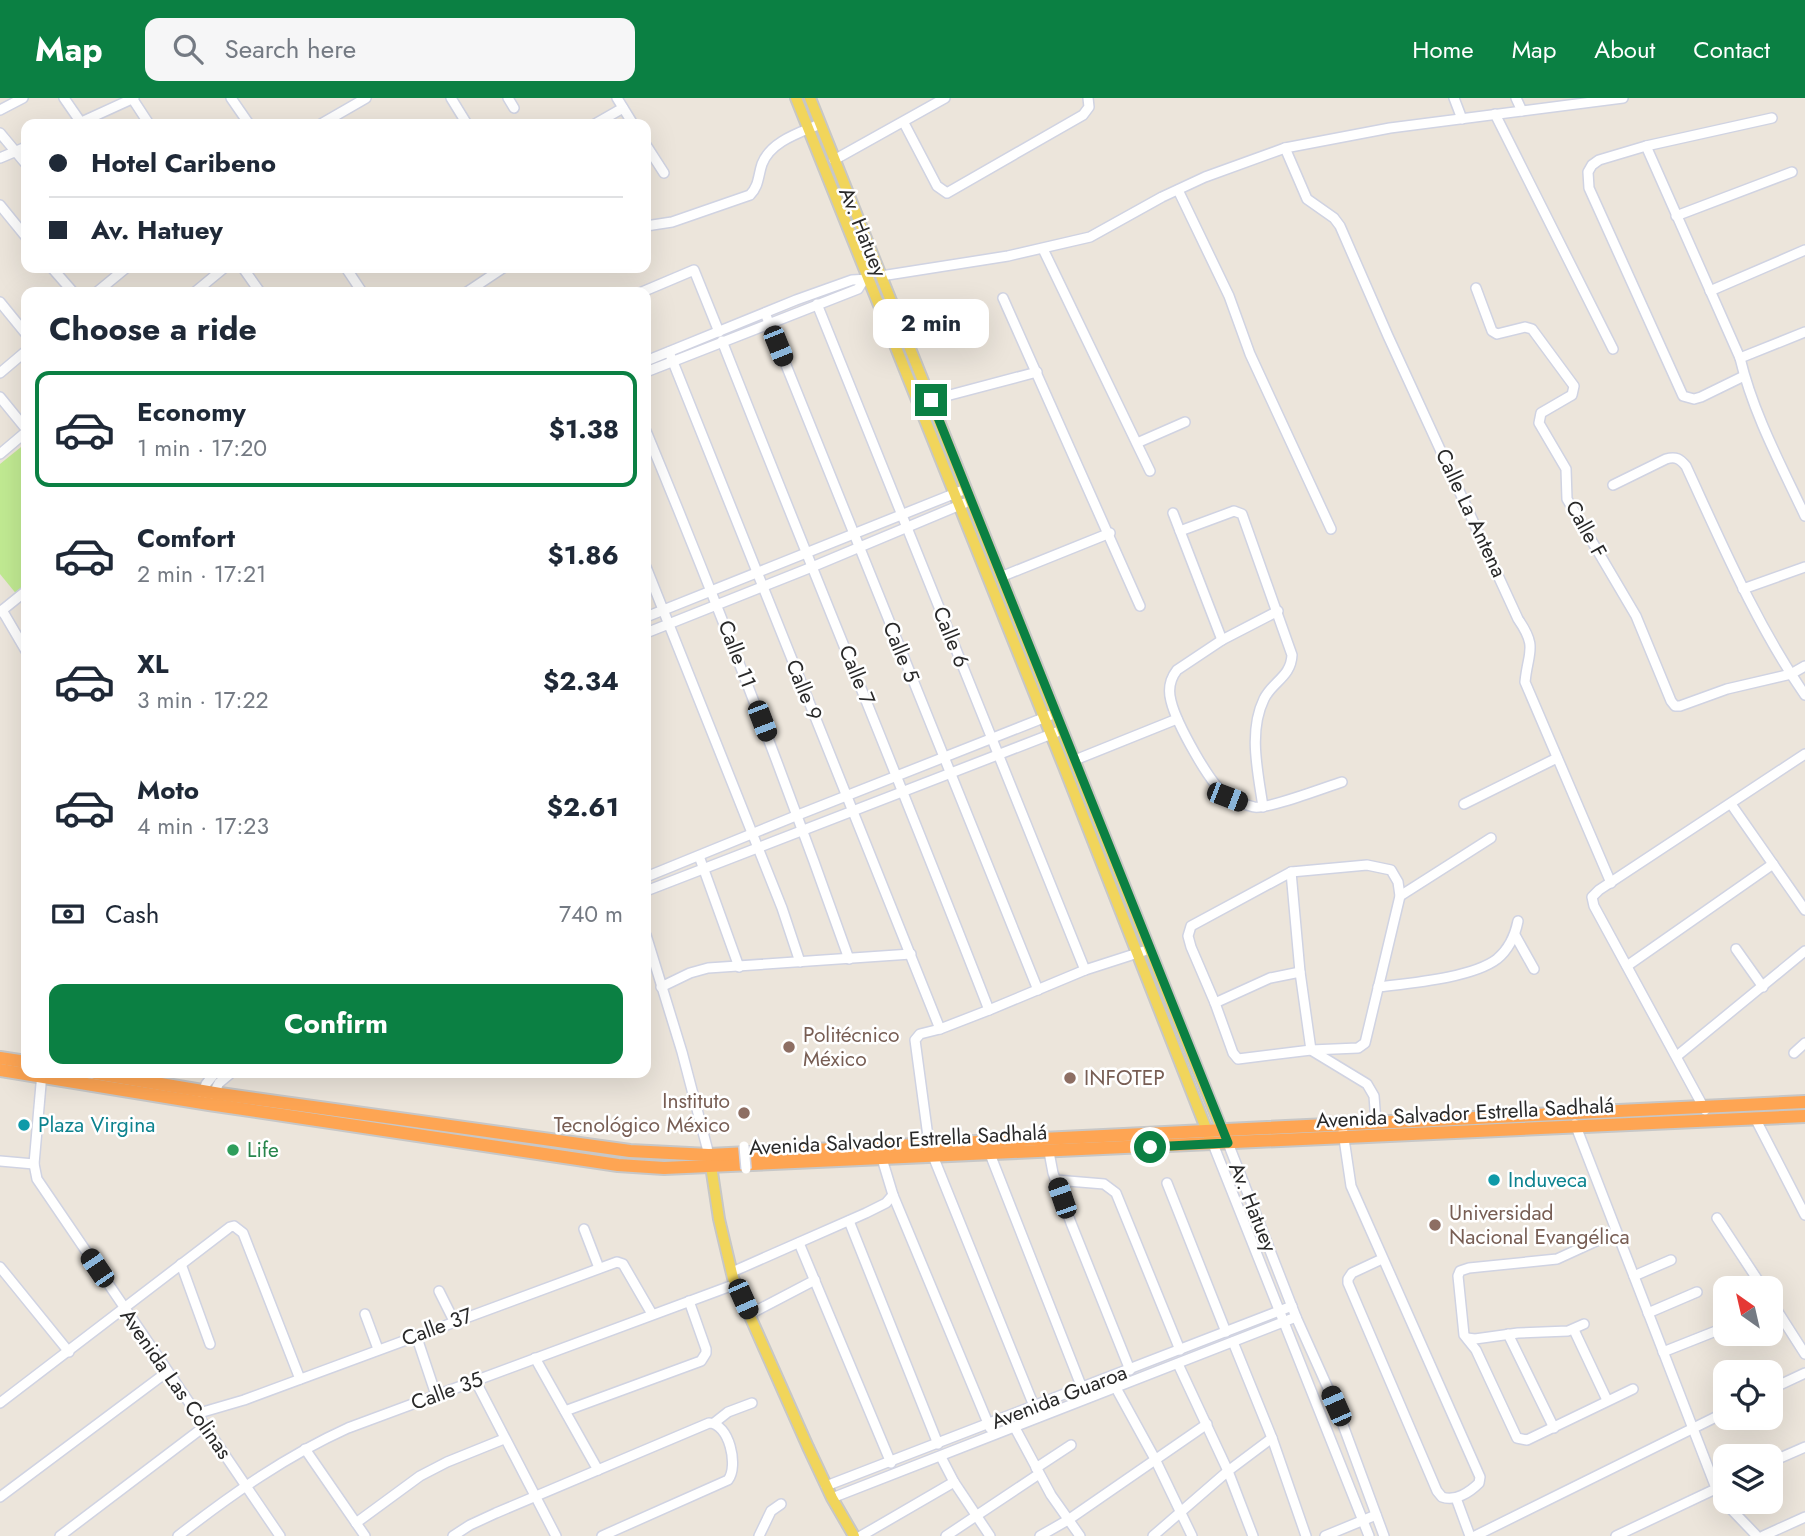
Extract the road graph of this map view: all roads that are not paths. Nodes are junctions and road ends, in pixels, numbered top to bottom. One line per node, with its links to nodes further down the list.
1 (23, 98): 18 (street)
2 (64, 98): 22 (street)
3 (133, 98): 23 (street); 24 (street)
4 (231, 98): 25 (street)
5 (366, 98): 26 (street)
6 (452, 98): 27 (street)
7 (508, 98): 16 (street)
8 (617, 98): 17 (street)
9 (796, 98): 33 (main road, Av. Hatuey)
10 (810, 98): 32 (main road, Av. Hatuey)
11 (945, 98): 31 (street)
12 (1454, 98): 30 (street)
13 (1516, 98): 19 (street)
14 (1623, 98): 19 (street)
15 (1089, 103): 31 (street)
16 (514, 108)
17 (623, 108): 28 (street); 29 (street)
18 (0, 110)
19 (1521, 111): 20 (street)
20 (1495, 114): 30 (street); 72 (street)
21 (1772, 118): 35 (street)
22 (77, 119)
23 (90, 119)
24 (146, 119)
25 (246, 119)
26 (330, 119)
27 (464, 119)
28 (604, 119)
29 (630, 119)
30 (1462, 119): 36 (street)
31 (904, 123): 42 (street)
32 (820, 124): 33 (street); 42 (main road, Av. Hatuey)
33 (809, 129): 48 (street); 57 (main road, Av. Hatuey)
34 (0, 133): 38 (street)
35 (1646, 146): 47 (street); 80 (street)
36 (1285, 148): 45 (street); 133 (street, Calle La Antena)
37 (21, 150): 38 (street)
38 (16, 152): 40 (street); 41 (street)
39 (651, 153): 44 (street)
40 (0, 158)
41 (21, 158)
42 (834, 160): 56 (main road, Av. Hatuey)
43 (1792, 172): 47 (street)
44 (664, 173)
45 (1178, 190): 50 (street); 97 (street)
46 (0, 205): 49 (street)
47 (1676, 216): 64 (street)
48 (651, 225)
49 (21, 231)
50 (1043, 249): 56 (street); 87 (street)
51 (1805, 250): 64 (street)
52 (56, 273): 58 (street)
53 (116, 273): 59 (street)
54 (218, 273): 60 (street)
55 (496, 273): 61 (street)
56 (881, 276): 82 (main road, Av. Hatuey)
57 (866, 280): 67 (street); 68 (street); 91 (main road, Av. Hatuey)
58 (69, 287)
59 (102, 287)
60 (201, 287)
61 (474, 287)
62 (651, 288): 71 (street, Calle 7)
63 (1476, 288): 123 (street, Calle F)
64 (1710, 291): 75 (street)
65 (1003, 298): 78 (street)
66 (0, 302): 69 (street)
67 (817, 304): 68 (street); 94 (street, Calle 6)
68 (767, 318): 71 (street); 99 (street, Calle 5)
69 (21, 328)
70 (1805, 332): 75 (street)
71 (720, 337): 74 (street); 102 (street, Calle 7)
72 (1613, 349)
73 (21, 355): 79 (street)
74 (671, 356): 76 (street); 77 (street); 105 (street, Calle 9)
75 (1740, 358): 80 (street)
76 (651, 360)
77 (651, 369)
78 (1037, 372): 82 (street); 100 (street)
79 (0, 373)
80 (1744, 376): 95 (street)
81 (0, 397): 84 (street)
82 (931, 400): 91 (main road, Av. Hatuey)
83 (1185, 422): 87 (street)
84 (21, 424)
85 (21, 435): 88 (street)
86 (651, 443): 110 (street, Calle 11)
87 (1137, 443): 89 (street)
88 (0, 454)
89 (1150, 471)
90 (1613, 485): 109 (street)
91 (960, 491): 92 (main road, Av. Hatuey); 94 (street)
92 (965, 503): 96 (street); 106 (main road, Av. Hatuey); 126 (main road, Av. Hatuey)
93 (1173, 513): 98 (street)
94 (902, 515): 96 (street, Calle 6); 99 (street)
95 (1805, 516)
96 (907, 528): 101 (street); 130 (street, Calle 6)
97 (1331, 529)
98 (1180, 531): 116 (street); 120 (street)
99 (853, 533): 101 (street, Calle 5); 102 (street)
100 (1110, 533): 106 (street); 113 (street)
101 (859, 548): 103 (street); 134 (street, Calle 5)
102 (805, 552): 103 (street, Calle 7); 105 (street)
103 (812, 567): 108 (street); 137 (street, Calle 7)
104 (1805, 567): 109 (street)
105 (756, 571): 108 (street, Calle 9); 110 (street)
106 (1003, 576): 125 (main road, Av. Hatuey)
107 (651, 580): 114 (street)
108 (762, 587): 112 (street); 140 (street, Calle 9)
109 (1743, 589): 123 (street)
110 (711, 590): 112 (street, Calle 11); 114 (street)
111 (21, 594): 115 (street)
112 (718, 605): 118 (street); 145 (street, Calle 11)
113 (1140, 606)
114 (663, 610): 117 (street); 118 (street)
115 (1, 611): 121 (street)
116 (1278, 611): 120 (street); 143 (street)
117 (651, 615)
118 (668, 624): 119 (street); 147 (street)
119 (651, 631)
120 (1222, 639): 127 (street)
121 (21, 643)
122 (1805, 666): 123 (street, Calle F)
123 (1791, 674): 124 (street)
124 (1805, 695)
125 (1056, 713): 126 (street); 128 (main road, Av. Hatuey)
126 (1044, 719): 129 (main road, Av. Hatuey); 130 (street)
127 (1177, 719): 135 (street); 143 (street)
128 (1062, 730): 129 (street); 135 (main road, Av. Hatuey)
129 (1051, 734): 131 (street); 166 (main road, Av. Hatuey)
130 (992, 740): 131 (street, Calle 6); 134 (street)
131 (998, 754): 136 (street); 172 (street, Calle 6)
132 (1805, 754): 142 (street)
133 (1557, 758): 141 (street); 155 (street, Calle La Antena)
134 (944, 759): 136 (street, Calle 5); 137 (street)
135 (1075, 760): 162 (main road, Av. Hatuey)
136 (950, 773): 139 (street); 177 (street, Calle 5)
137 (898, 776): 139 (street, Calle 7); 140 (street)
138 (1342, 782): 143 (street)
139 (904, 791): 144 (street); 179 (street, Calle 7)
140 (846, 796): 144 (street, Calle 9); 145 (street)
141 (1464, 804)
142 (1731, 804): 151 (street); 155 (street)
143 (1263, 807)
144 (852, 810): 146 (street); 165 (street, Calle 9)
145 (798, 815): 146 (street, Calle 11); 147 (street)
146 (803, 830): 149 (street); 167 (street, Calle 11)
147 (752, 834): 149 (street); 150 (street)
148 (1491, 838): 157 (street)
149 (758, 849): 152 (street); 168 (street)
150 (699, 856): 152 (street); 154 (street)
151 (1773, 863): 158 (street); 169 (street)
152 (704, 870): 156 (street); 170 (street)
153 (1291, 872): 157 (street); 173 (street); 178 (street)
154 (651, 875)
155 (1611, 883): 169 (street)
156 (651, 889)
157 (1400, 896): 175 (street)
158 (1805, 910)
159 (1518, 921): 160 (street)
160 (1515, 934): 171 (street); 175 (street)
161 (1735, 949): 176 (street)
162 (1149, 950): 166 (street); 206 (main road, Av. Hatuey)
163 (1805, 951): 176 (street)
164 (651, 952): 174 (street)
165 (911, 954): 167 (street); 180 (street, Calle 9)
166 (1138, 954): 172 (street); 207 (main road, Av. Hatuey)
167 (849, 959): 168 (street)
168 (800, 962): 170 (street)
169 (1628, 966): 184 (street)
170 (739, 967): 174 (street)
171 (1534, 969)
172 (1084, 970): 177 (street)
173 (1300, 972): 178 (street); 182 (street)
174 (661, 987): 217 (street)
175 (1378, 987): 182 (street)
176 (1763, 987): 184 (street)
177 (1038, 990): 179 (street)
178 (1215, 1003): 182 (street)
179 (989, 1010): 180 (street)
180 (940, 1029): 212 (street)
181 (1805, 1043): 183 (street)
182 (1311, 1050): 203 (street)
183 (1794, 1053)
184 (1677, 1056): 198 (street)
185 (0, 1058): 186 (highway)
186 (21, 1061)
187 (0, 1070): 188 (highway, Avenida Salvador Estrella Sadhalá)
188 (21, 1072)
189 (0, 1076): 190 (highway)
190 (30, 1078)
191 (42, 1078): 218 (street, Avenida Las Colinas)
192 (69, 1078): 196 (highway, Avenida Salvador Estrella Sadhalá)
193 (117, 1078): 196 (highway, Avenida Salvador Estrella Sadhalá)
194 (212, 1078): 196 (street)
195 (225, 1078): 196 (street)
196 (206, 1098): 217 (highway, Avenida Salvador Estrella Sadhalá)
197 (1805, 1102): 198 (highway, Avenida Salvador Estrella Sadhalá)
198 (1703, 1106): 199 (highway, Avenida Salvador Estrella Sadhalá); 202 (street)
199 (1571, 1113): 203 (highway, Avenida Salvador Estrella Sadhalá); 205 (street)
200 (1805, 1116): 201 (highway, Avenida Salvador Estrella Sadhalá)
201 (1755, 1118): 202 (highway, Avenida Salvador Estrella Sadhalá); 223 (street)
202 (1710, 1120): 205 (highway, Avenida Salvador Estrella Sadhalá)
203 (1376, 1122): 204 (highway, Avenida Salvador Estrella Sadhalá)
204 (1342, 1123): 206 (highway, Avenida Salvador Estrella Sadhalá); 208 (street)
205 (1577, 1127): 208 (highway, Avenida Salvador Estrella Sadhalá); 227 (street)
206 (1222, 1129): 207 (highway, Avenida Salvador Estrella Sadhalá); 209 (main road, Av. Hatuey)
207 (1206, 1130): 210 (main road, Av. Hatuey); 212 (highway, Avenida Salvador Estrella Sadhalá)
208 (1344, 1137): 209 (highway, Avenida Salvador Estrella Sadhalá); 229 (street)
209 (1228, 1143): 210 (highway, Avenida Salvador Estrella Sadhalá); 242 (street, Av. Hatuey)
210 (1213, 1144): 214 (highway, Avenida Salvador Estrella Sadhalá); 244 (street, Av. Hatuey)
211 (744, 1146): 219 (street, bridge)
212 (931, 1150): 213 (highway, Avenida Salvador Estrella Sadhalá); 215 (highway, Avenida Salvador Estrella Sadhalá); 282 (street)
213 (879, 1152): 217 (highway, Avenida Salvador Estrella Sadhalá); 222 (street)
214 (1049, 1152): 215 (highway, Avenida Salvador Estrella Sadhalá); 220 (street)
215 (990, 1154): 275 (street)
216 (0, 1161): 218 (street)
217 (710, 1161): 234 (main road)
218 (34, 1164): 243 (street, Avenida Las Colinas)
219 (746, 1169)
220 (1056, 1180): 263 (street); 269 (street)
221 (1167, 1183): 255 (street)
222 (893, 1195): 225 (street); 287 (street)
223 (1805, 1215)
224 (1717, 1218): 236 (street)
225 (849, 1221): 228 (street); 296 (street)
226 (584, 1229): 233 (street)
227 (1616, 1232): 235 (street); 259 (street)
228 (799, 1243): 234 (street); 237 (street)
229 (1382, 1259): 315 (street); 315 (street)
230 (1671, 1260): 235 (street)
231 (181, 1264): 243 (street); 261 (street); 272 (street)
232 (0, 1267): 264 (street)
233 (599, 1268): 247 (street, Calle 37); 251 (street, Calle 37)
234 (732, 1272): 238 (main road)
235 (1634, 1276): 245 (street)
236 (1755, 1276)
237 (815, 1280): 248 (street); 303 (street)
238 (736, 1284): 241 (street, Calle 35); 248 (main road)
239 (439, 1291): 251 (street)
240 (1697, 1292): 245 (street)
241 (689, 1301): 247 (street, Calle 35); 283 (street)
242 (1292, 1306): 244 (street, Avenida Guaroa); 249 (street, Av. Hatuey)
243 (124, 1308): 264 (street); 270 (street, Avenida Las Colinas)
244 (1280, 1311): 252 (street, Av. Hatuey); 255 (street, Avenida Guaroa)
245 (1648, 1313): 265 (street)
246 (365, 1314): 262 (street)
247 (652, 1314): 267 (street, Calle 35)
248 (750, 1314): 310 (main road)
249 (1296, 1317): 252 (street, Avenida Guaroa); 319 (street, Av. Hatuey)
250 (1783, 1320): 266 (street)
251 (454, 1321): 258 (street, Calle 37)
252 (1285, 1322): 260 (street, Avenida Guaroa); 323 (street, Av. Hatuey)
253 (1584, 1324): 254 (street)
254 (1574, 1330): 257 (street); 279 (street)
255 (1226, 1332): 263 (street, Avenida Guaroa)
256 (1713, 1332): 265 (street)
257 (1508, 1334): 259 (street); 291 (street)
258 (416, 1335): 262 (street, Calle 37); 278 (street)
259 (1467, 1338): 291 (street)
260 (1233, 1342): 268 (street, Avenida Guaroa); 294 (street)
261 (210, 1344)
262 (378, 1349): 272 (street, Calle 37)
263 (1180, 1350): 269 (street, Avenida Guaroa)
264 (69, 1352): 280 (street)
265 (1663, 1352): 292 (street)
266 (1805, 1354)
267 (535, 1358): 273 (street, Calle 35); 283 (street)
268 (1178, 1364): 276 (street, Avenida Guaroa); 288 (street)
269 (1130, 1370): 275 (street, Avenida Guaroa)
270 (167, 1372): 284 (street, Avenida Las Colinas); 312 (street)
271 (1805, 1373): 274 (street)
272 (300, 1379): 284 (street, Calle 37)
273 (475, 1380): 278 (street, Calle 35); 295 (street)
274 (1783, 1384)
275 (1082, 1388): 282 (street, Avenida Guaroa)
276 (1116, 1388): 290 (street, Avenida Guaroa); 302 (street)
277 (1633, 1389): 279 (street)
278 (436, 1395): 299 (street, Calle 35)
279 (1607, 1400): 291 (street)
280 (0, 1403)
281 (752, 1403): 286 (street)
282 (1034, 1406): 287 (street, Avenida Guaroa)
283 (565, 1411): 305 (street)
284 (196, 1413): 289 (street, Avenida Las Colinas)
285 (1713, 1418): 292 (street)
286 (716, 1424): 305 (street); 333 (street)
287 (989, 1424): 293 (street); 296 (street, Avenida Guaroa)
288 (1207, 1424): 302 (street); 307 (street)
289 (205, 1426): 309 (street, Avenida Las Colinas); 327 (street)
290 (1015, 1428): 293 (street, Avenida Guaroa); 306 (street)
291 (1554, 1428)
292 (1693, 1428): 304 (street); 346 (street)
293 (993, 1436): 300 (street, Avenida Guaroa)
294 (1272, 1438): 307 (street); 344 (street)
295 (504, 1439): 313 (street); 324 (street)
296 (938, 1444): 303 (street, Avenida Guaroa)
297 (1071, 1445): 306 (street)
298 (1805, 1447): 301 (street)
299 (305, 1449): 309 (street, Calle 35); 324 (street)
300 (941, 1457): 308 (street); 314 (street, Avenida Guaroa)
301 (1783, 1457)
302 (1155, 1459): 317 (street); 322 (street)
303 (891, 1462): 310 (street, Avenida Guaroa)
304 (1713, 1469)
305 (598, 1470): 313 (street)
306 (1038, 1471): 320 (street); 322 (street)
307 (1228, 1471): 317 (street); 343 (street)
308 (954, 1482): 320 (street); 336 (street)
309 (245, 1485): 328 (street, Calle 35); 329 (street, Avenida Las Colinas)
310 (826, 1486): 314 (main road)
311 (1713, 1490): 347 (street)
312 (0, 1497)
313 (535, 1497): 331 (street); 332 (street)
314 (832, 1498): 335 (main road)
315 (1456, 1498): 346 (street)
316 (781, 1504): 334 (street)
317 (1181, 1511): 341 (street); 342 (street)
318 (1736, 1514): 348 (street)
319 (1377, 1515): 323 (street); 325 (street, Av. Hatuey)
320 (976, 1516): 337 (street); 338 (street)
321 (1805, 1517): 349 (street)
322 (1068, 1520): 339 (street); 340 (street)
323 (1363, 1521): 326 (street, Av. Hatuey); 345 (street)
324 (356, 1524): 330 (street)
325 (1383, 1532): 326 (street)
326 (1365, 1535)
327 (60, 1536)
328 (178, 1536)
329 (280, 1536)
330 (365, 1536)
331 (453, 1536)
332 (556, 1536)
333 (602, 1536)
334 (759, 1536)
335 (854, 1536)
336 (861, 1536)
337 (946, 1536)
338 (990, 1536)
339 (1040, 1536)
340 (1080, 1536)
341 (1153, 1536)
342 (1192, 1536)
343 (1253, 1536)
344 (1306, 1536)
345 (1325, 1536)
346 (1472, 1536)
347 (1616, 1536)
348 (1757, 1536)
349 (1763, 1536)

